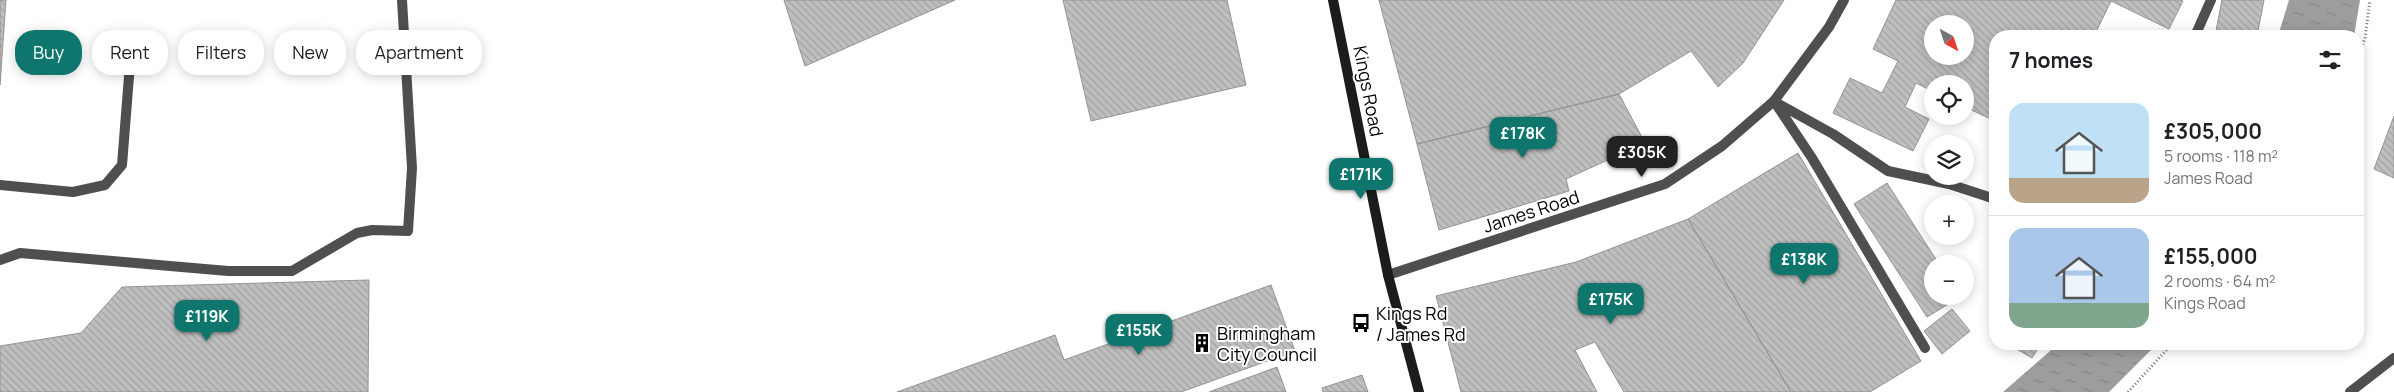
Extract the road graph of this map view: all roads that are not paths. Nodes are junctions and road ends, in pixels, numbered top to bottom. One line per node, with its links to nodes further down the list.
1 (402, 0): 11 (street)
2 (1333, 0): 12 (street, Kings Road)
3 (1844, 0): 7 (street, James Road)
4 (2211, 0): 5 (street)
5 (2198, 30)
6 (129, 75): 8 (street)
7 (1774, 101): 10 (street); 12 (street, James Road); 13 (street)
8 (0, 185): 9 (street)
9 (0, 190)
10 (1989, 196)
11 (0, 260)
12 (1388, 275): 15 (street, Kings Road)
13 (1925, 348)
14 (2394, 358): 16 (street)
15 (1420, 392)
16 (2350, 392)

